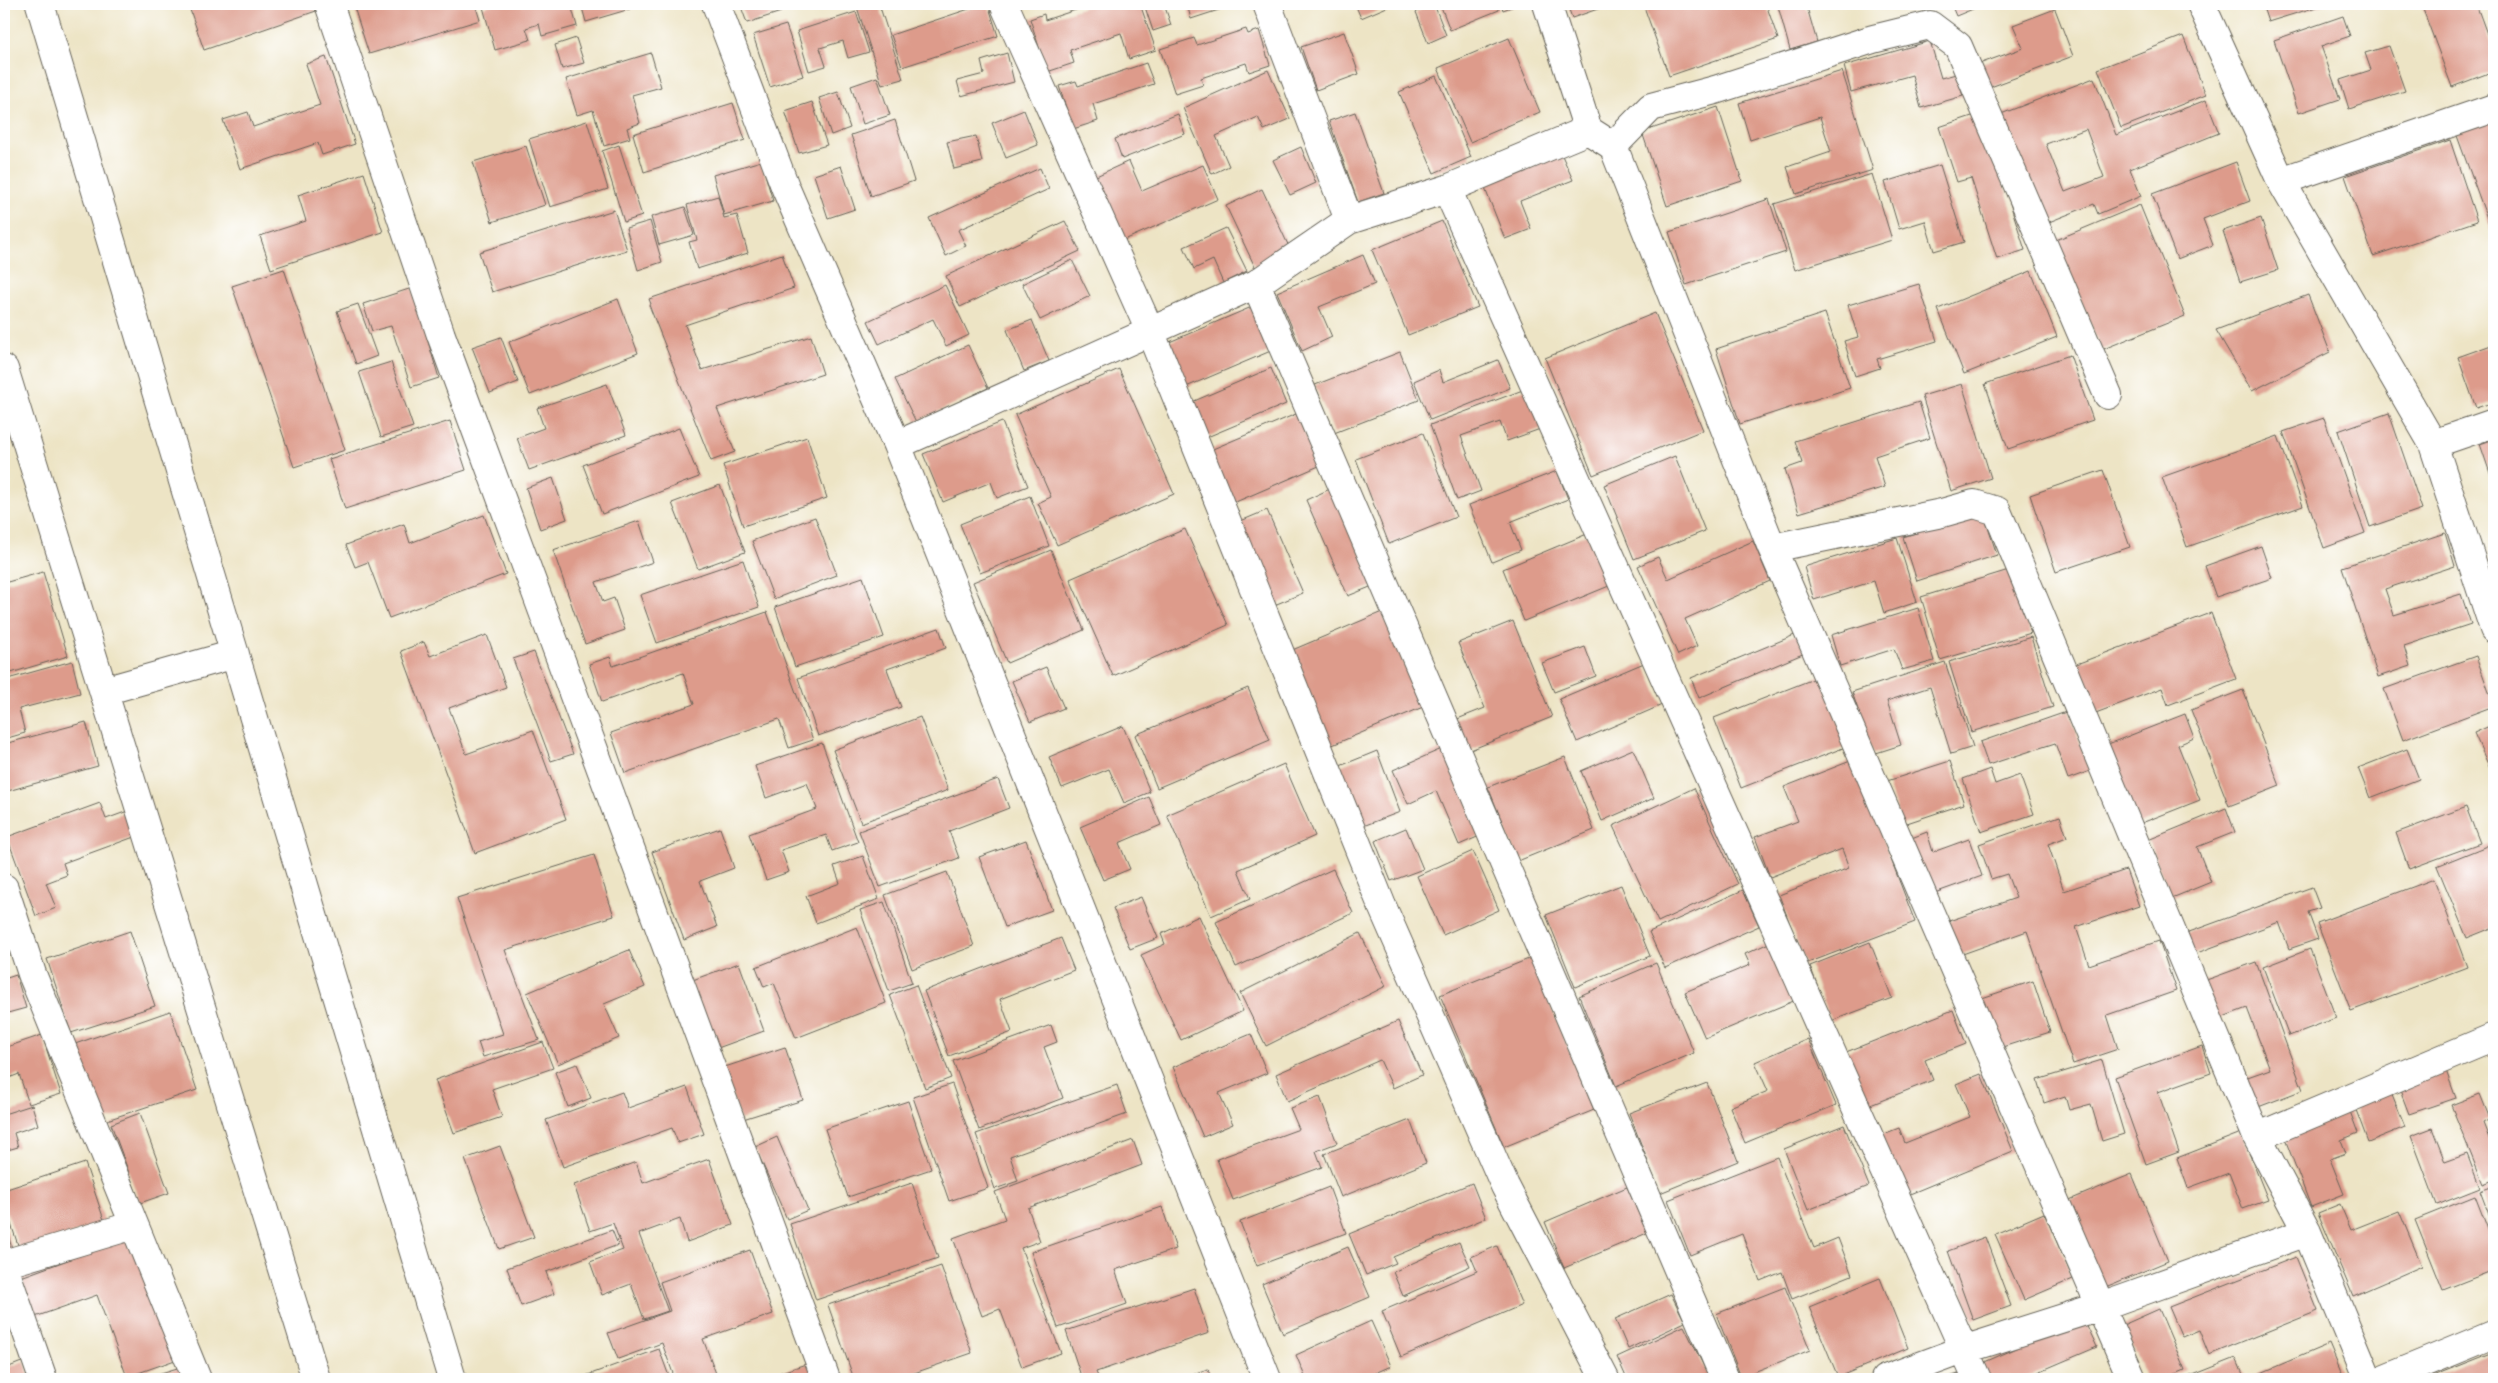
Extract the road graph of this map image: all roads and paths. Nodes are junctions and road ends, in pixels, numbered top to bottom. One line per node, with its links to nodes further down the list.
1 (40, 4): 23 (street)
2 (329, 4): 38 (street)
3 (716, 4): 20 (street)
4 (1004, 4): 15 (street)
5 (1267, 4): 13 (street)
6 (1547, 4): 9 (street)
7 (2201, 4): 11 (street)
8 (2494, 108): 11 (street)
9 (1588, 130): 10 (street); 12 (street)
10 (1614, 146): 17 (street); 21 (street)
11 (2281, 182): 19 (street)
12 (1447, 188): 13 (street); 33 (street)
13 (1348, 220): 14 (street)
14 (1256, 284): 15 (street); 41 (street)
15 (1150, 331): 20 (street); 40 (street)
16 (4, 369): 24 (street)
17 (2108, 395)
18 (2494, 422): 19 (street)
19 (2433, 444): 22 (street)
20 (897, 445): 39 (street)
21 (1772, 548): 27 (street); 31 (street)
22 (2494, 629)
23 (234, 654): 24 (street); 37 (street)
24 (104, 691): 36 (street)
25 (4, 888): 28 (street)
26 (2494, 1036): 27 (street)
27 (2257, 1137): 29 (street)
28 (134, 1225): 30 (street); 35 (street)
29 (2307, 1232): 31 (street); 45 (street)
30 (4, 1266): 34 (street)
31 (2102, 1306): 33 (street); 44 (street)
32 (2494, 1334): 46 (street)
33 (1963, 1350): 42 (street); 43 (street)
34 (43, 1379)
35 (197, 1379)
36 (316, 1379)
37 (452, 1379)
38 (826, 1379)
39 (1267, 1379)
40 (1605, 1379)
41 (1725, 1379)
42 (1885, 1379)
43 (1977, 1379)
44 (2132, 1379)
45 (2368, 1379)
46 (2384, 1379)

